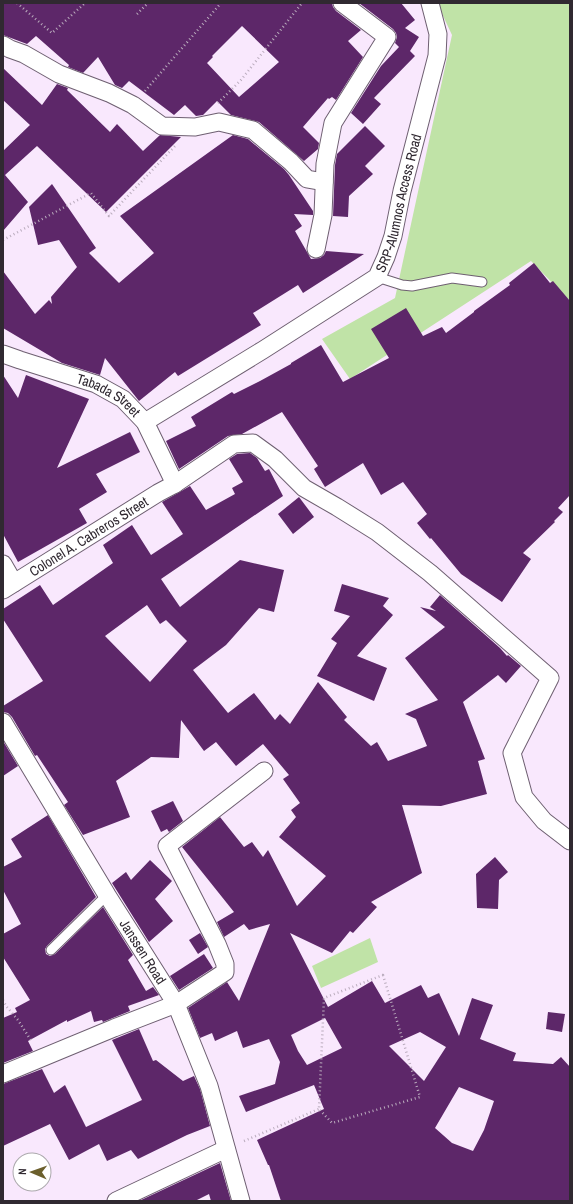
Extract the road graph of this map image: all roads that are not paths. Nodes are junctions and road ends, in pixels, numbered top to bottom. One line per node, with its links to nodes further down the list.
1 (342, 3): 4 (street)
2 (430, 3): 6 (street, SRP-Alumnos Access Road)
3 (3, 45): 4 (street)
4 (324, 182): 5 (street)
5 (316, 249)
6 (376, 277): 7 (lane); 9 (street, SRP-Alumnos Access Road)
7 (482, 282)
8 (3, 354): 9 (street, Tabada Street)
9 (145, 422): 10 (street, Tabada Street)
10 (175, 484): 12 (street, Colonel A. Cabreros Street); 15 (street, Colonel A. Cabreros Street)
11 (3, 564): 12 (street)
12 (9, 587)
13 (3, 722): 16 (street, Janssen Road)
14 (264, 771): 18 (street)
15 (570, 840)
16 (107, 895): 17 (lane); 18 (street, Janssen Road)
17 (51, 950)
18 (176, 1004): 19 (street); 20 (street, Janssen Road)
19 (3, 1074)
20 (226, 1149): 21 (street); 22 (street, Janssen Road)
21 (116, 1201)
22 (241, 1201)

